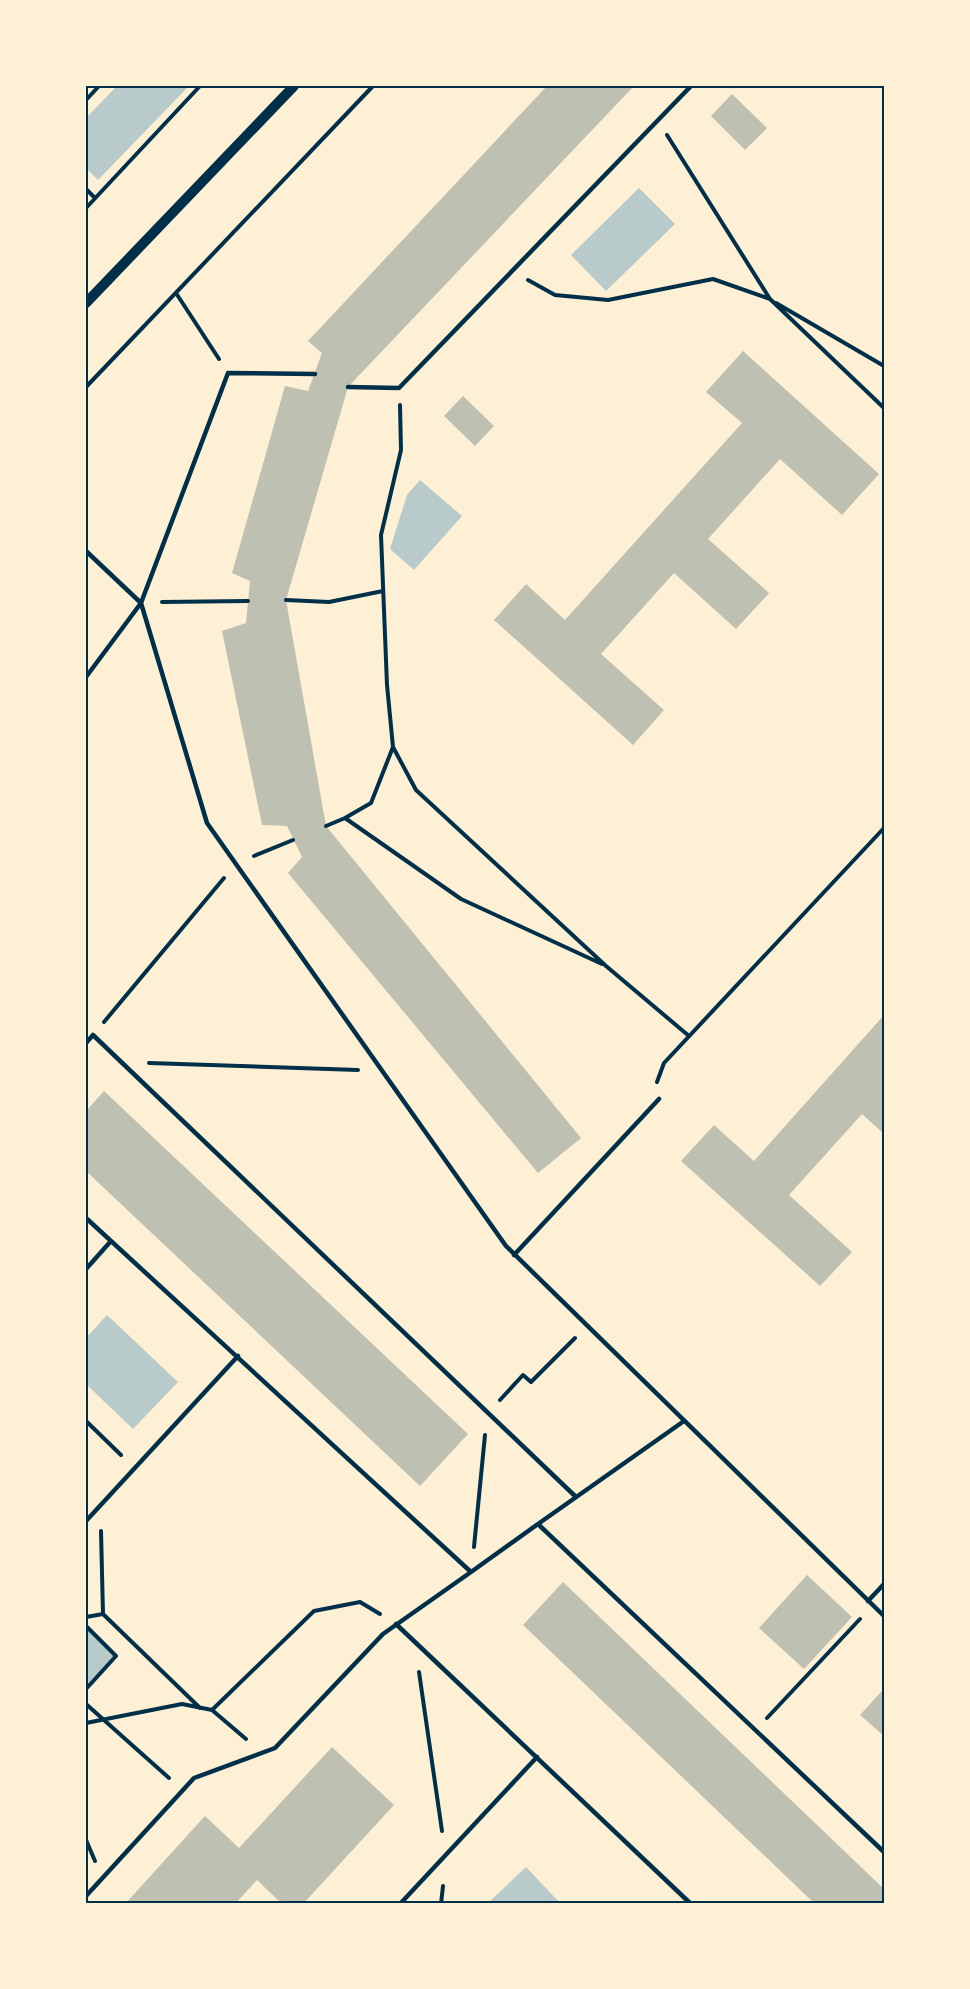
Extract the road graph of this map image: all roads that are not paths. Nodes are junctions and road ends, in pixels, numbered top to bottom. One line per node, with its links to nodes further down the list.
1 (294, 86): 3 (street)
2 (691, 86): 5 (lane)
3 (86, 303)
4 (315, 374): 7 (lane)
5 (348, 387)
6 (86, 551): 7 (lane)
7 (141, 603): 8 (lane); 13 (lane)
8 (86, 677)
9 (86, 1043): 17 (lane)
10 (659, 1098): 13 (lane)
11 (86, 1218): 12 (lane)
12 (111, 1241): 14 (lane); 15 (lane)
13 (514, 1255): 16 (lane)
14 (86, 1269)
15 (238, 1356): 18 (lane); 20 (lane)
16 (684, 1421): 17 (lane); 22 (lane)
17 (576, 1497): 19 (lane)
18 (86, 1521)
19 (538, 1524): 20 (lane); 26 (lane)
20 (471, 1572): 24 (lane)
21 (885, 1584): 22 (lane)
22 (868, 1601): 23 (lane)
23 (885, 1616)
24 (396, 1624): 25 (lane); 27 (lane)
25 (537, 1757): 28 (lane); 29 (lane)
26 (885, 1852)
27 (86, 1896)
28 (400, 1904)
29 (692, 1904)

